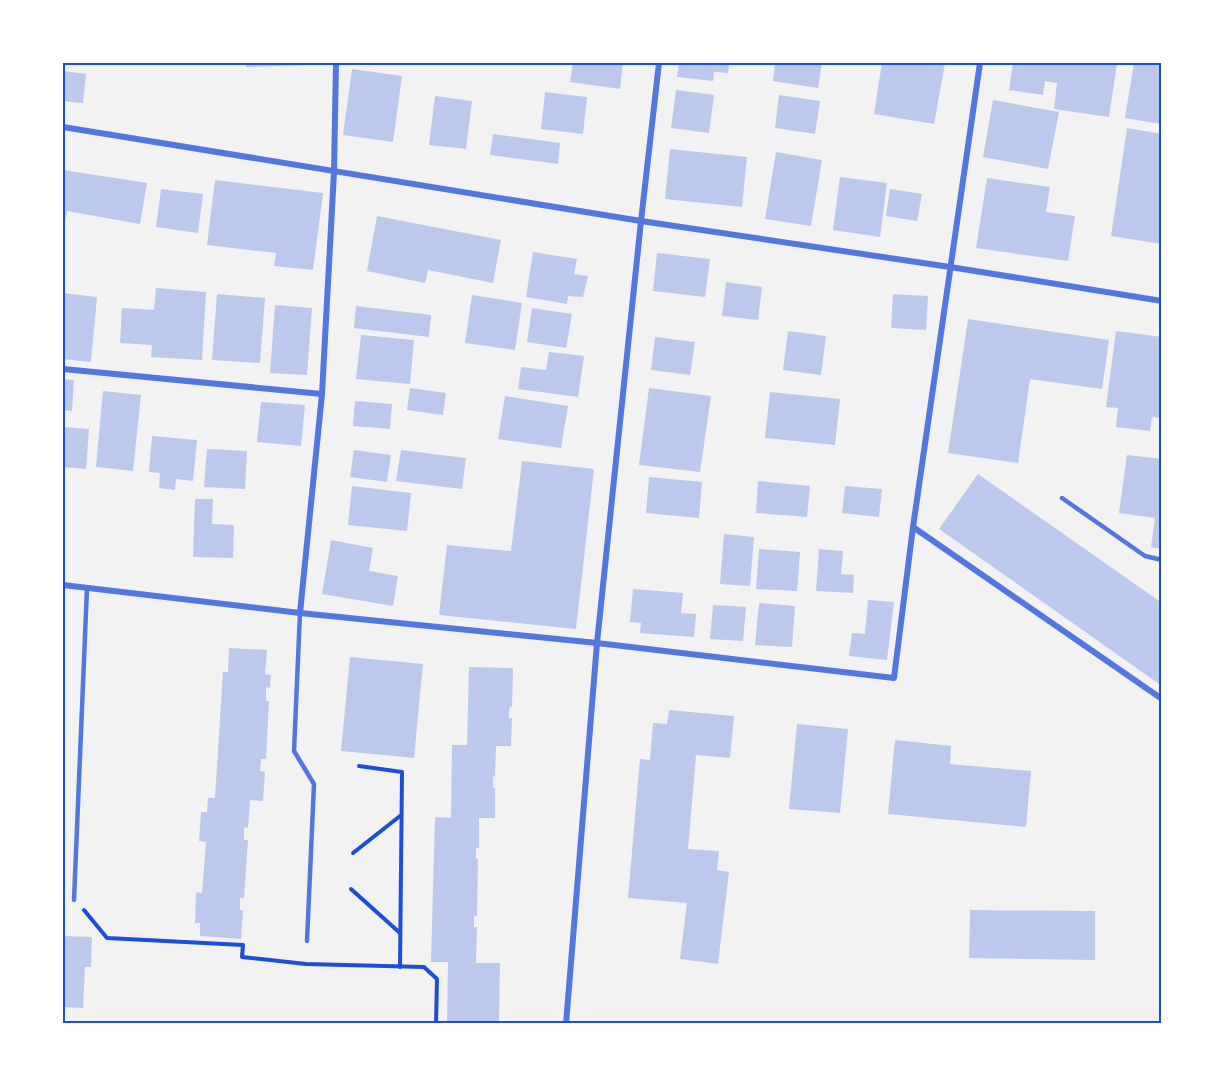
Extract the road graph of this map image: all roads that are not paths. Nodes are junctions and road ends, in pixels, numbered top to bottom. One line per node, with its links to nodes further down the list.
1 (336, 63): 5 (street)
2 (659, 63): 6 (street)
3 (980, 63): 7 (street)
4 (63, 127): 5 (street)
5 (334, 172): 6 (street); 10 (street)
6 (641, 221): 7 (street); 17 (street)
7 (950, 267): 8 (street); 12 (street)
8 (1162, 301)
9 (63, 369): 10 (street)
10 (322, 394): 16 (street)
11 (1062, 498): 13 (lane)
12 (913, 527): 17 (street); 18 (street)
13 (1162, 560)
14 (63, 585): 15 (street)
15 (87, 588): 16 (street); 19 (lane)
16 (300, 612): 17 (street); 20 (lane)
17 (597, 643): 21 (street)
18 (1162, 699)
19 (74, 900)
20 (307, 941)
21 (566, 1024)

